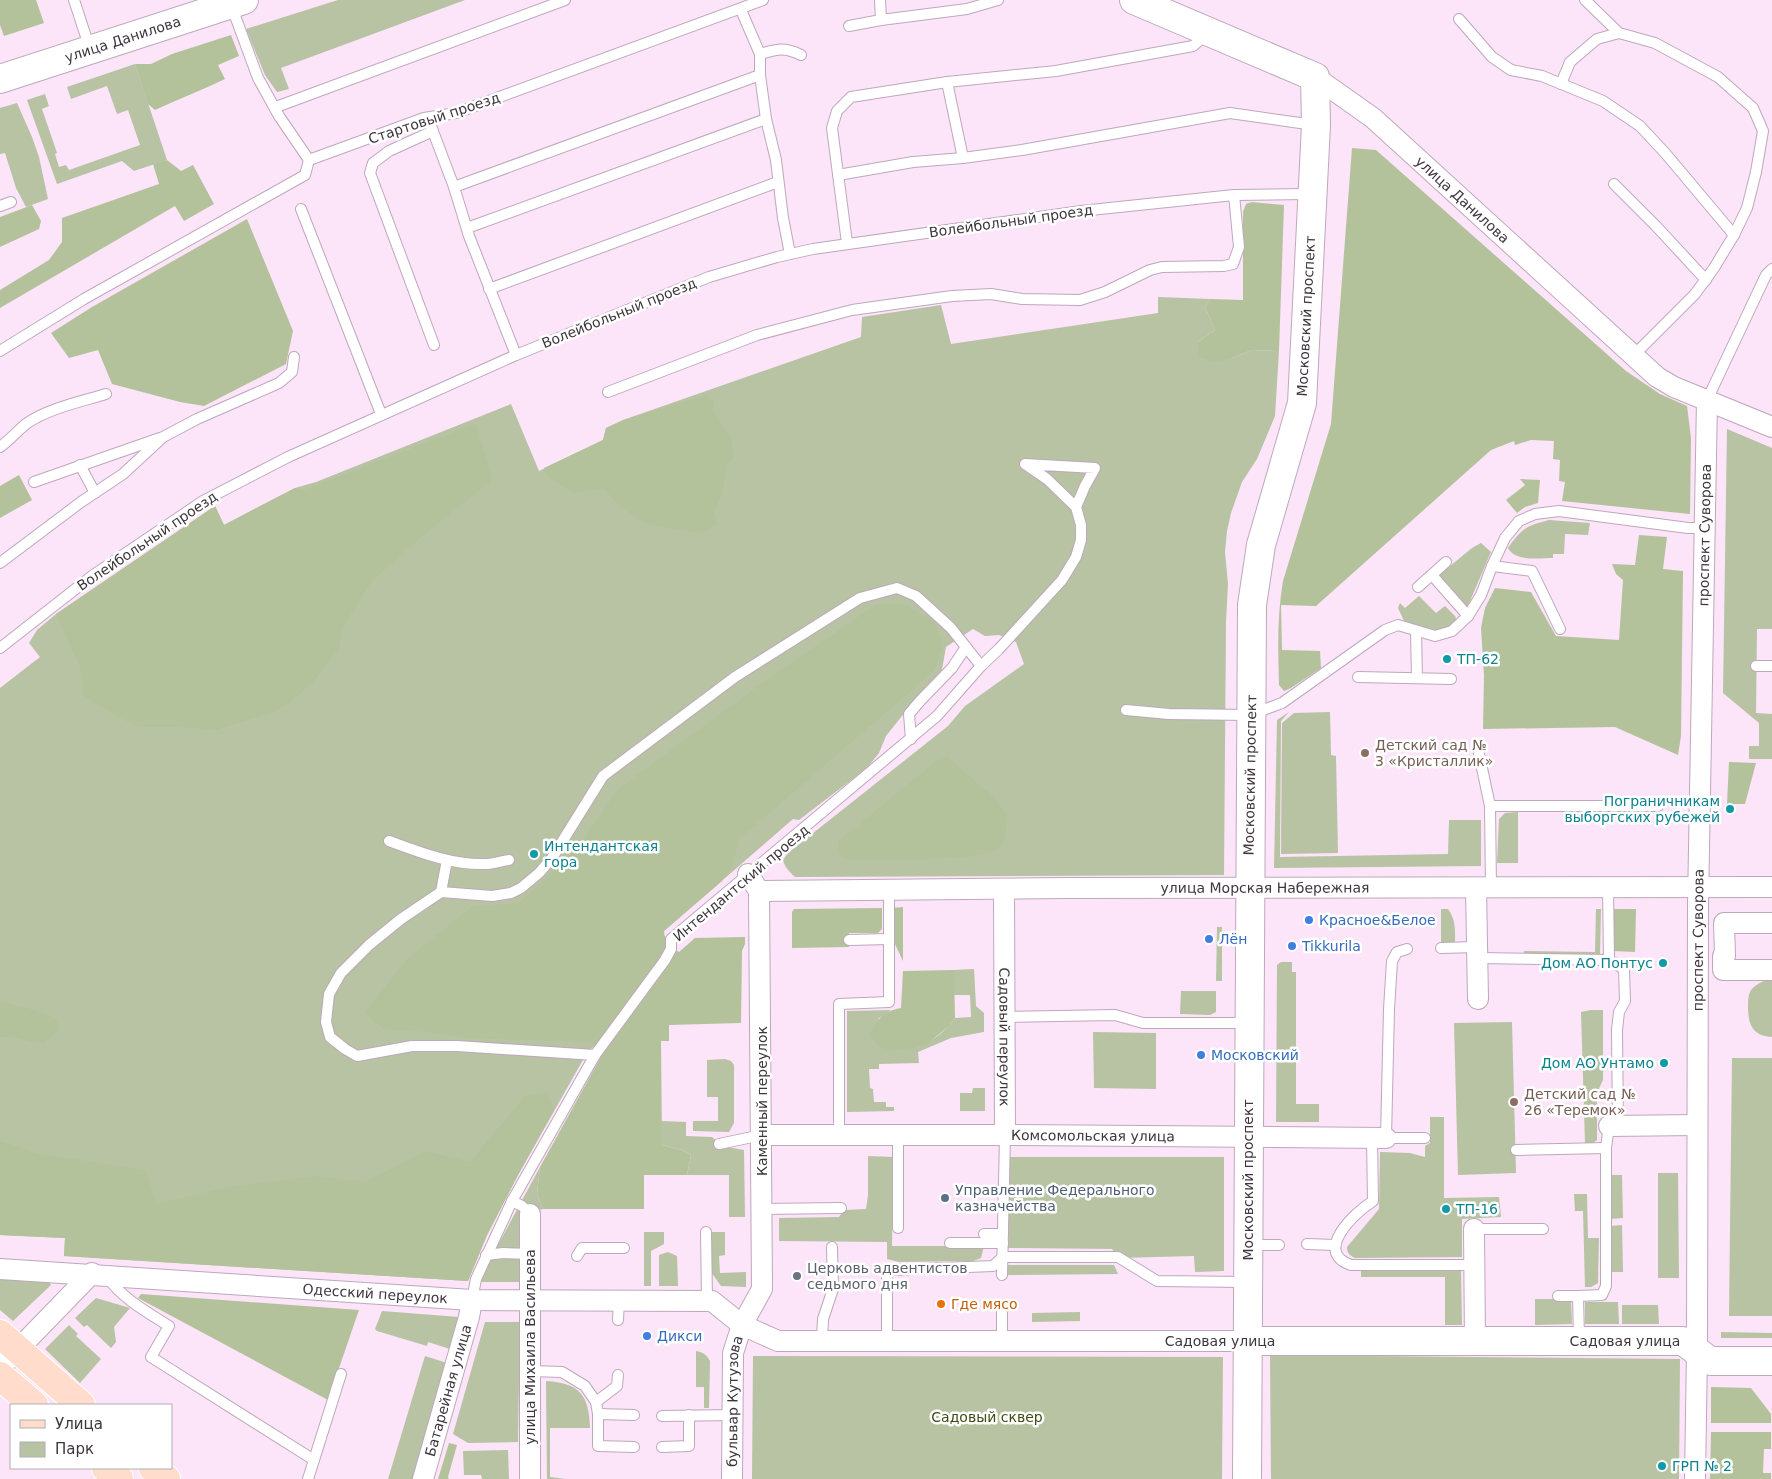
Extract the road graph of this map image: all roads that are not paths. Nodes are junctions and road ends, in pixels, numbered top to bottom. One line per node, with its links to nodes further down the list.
1 (74, 0): 15 (lane)
2 (565, 0): 23 (lane)
3 (763, 0): 9 (lane, Стартовый проезд)
4 (880, 0): 11 (lane)
5 (998, 0): 11 (lane)
6 (1134, 0): 13 (street, улица Данилова)
7 (1585, 0): 14 (lane)
8 (237, 2): 15 (street, улица Данилова); 23 (lane)
9 (741, 10): 16 (lane); 24 (lane, Стартовый проезд)
10 (1459, 19): 22 (lane)
11 (881, 20): 12 (lane)
12 (849, 26)
13 (1209, 32): 19 (street, улица Данилова); 21 (lane)
14 (1619, 33): 22 (lane); 40 (lane)
15 (90, 50): 20 (street, улица Данилова)
16 (760, 54): 17 (lane); 18 (lane)
17 (801, 55)
18 (760, 75): 25 (lane); 33 (lane)
19 (1315, 77): 26 (street, Московский проспект); 49 (street, улица Данилова)
20 (0, 78)
21 (947, 82): 28 (lane); 30 (lane)
22 (1561, 84): 40 (lane)
23 (276, 107): 29 (lane)
24 (428, 117): 27 (lane); 29 (lane, Стартовый проезд)
25 (766, 119): 31 (lane); 39 (lane)
26 (1316, 125): 28 (lane); 34 (street, Московский проспект)
27 (433, 131): 33 (lane); 46 (lane)
28 (963, 158): 30 (lane)
29 (309, 160): 47 (lane)
30 (838, 174): 41 (lane)
31 (778, 182): 42 (lane); 45 (lane)
32 (1614, 184): 44 (lane)
33 (454, 186): 39 (lane)
34 (1311, 194): 35 (lane, Волейбольный проезд); 80 (street, Московский проспект)
35 (1234, 195): 41 (lane, Волейбольный проезд); 51 (lane)
36 (11, 202): 37 (lane)
37 (0, 206)
38 (301, 209): 54 (lane)
39 (467, 228): 45 (lane)
40 (1734, 235): 44 (lane)
41 (847, 243): 42 (lane, Волейбольный проезд)
42 (790, 254): 48 (lane, Волейбольный проезд)
43 (1772, 269): 53 (lane)
44 (1706, 280): 49 (lane)
45 (490, 289): 48 (lane)
46 (434, 345)
47 (0, 351)
48 (516, 355): 54 (lane, Волейбольный проезд)
49 (1634, 355): 53 (street, улица Данилова)
50 (294, 357): 56 (lane)
51 (608, 392)
52 (106, 394): 57 (lane)
53 (1707, 400): 55 (street, улица Данилова); 62 (street, проспект Суворова)
54 (381, 414): 72 (lane, Волейбольный проезд)
55 (1772, 427)
56 (163, 437): 58 (lane); 60 (lane)
57 (0, 447)
58 (80, 465): 59 (lane); 60 (lane)
59 (34, 482)
60 (95, 493): 64 (lane)
61 (1076, 507): 61 (lane); 73 (lane, Интендантский проезд)
62 (1704, 528): 65 (lane); 90 (street, проспект Суворова)
63 (1446, 562): 66 (lane)
64 (0, 563)
65 (1492, 566): 68 (lane); 69 (lane)
66 (1432, 575): 67 (lane); 68 (lane)
67 (1418, 588)
68 (1468, 616): 70 (lane)
69 (1560, 630)
70 (1416, 631): 77 (lane); 80 (lane)
71 (966, 646): 73 (lane); 81 (lane); 97 (lane)
72 (0, 648)
73 (981, 666): 81 (lane, Интендантский проезд)
74 (1756, 666): 75 (lane)
75 (1772, 666)
76 (1358, 677): 77 (lane)
77 (1417, 678): 78 (lane)
78 (1451, 679)
79 (1126, 710): 80 (lane)
80 (1250, 715): 94 (street, Московский проспект)
81 (910, 740): 88 (lane, Интендантский проезд)
82 (1479, 754): 83 (lane)
83 (1490, 806): 84 (lane); 92 (lane)
84 (1658, 806)
85 (389, 842): 86 (lane)
86 (447, 860): 87 (lane); 97 (lane)
87 (509, 860)
88 (748, 874): 96 (street); 109 (lane, Интендантский проезд)
89 (1608, 887): 90 (street, улица Морская Набережная); 92 (street, улица Морская Набережная); 104 (lane)
90 (1699, 887): 91 (street, улица Морская Набережная); 110 (street, проспект Суворова)
91 (1772, 887)
92 (1484, 888): 94 (street, улица Морская Набережная); 103 (street)
93 (1004, 889): 94 (street, улица Морская Набережная); 95 (street, улица Морская Набережная); 107 (street, Садовый переулок)
94 (1249, 889): 108 (street, Московский проспект)
95 (889, 890): 96 (street, улица Морская Набережная); 99 (lane)
96 (759, 891): 112 (street, Каменный переулок)
97 (441, 892): 109 (lane)
98 (1772, 923): 105 (street)
99 (889, 939): 100 (lane); 114 (lane)
100 (849, 940)
101 (1441, 948): 103 (lane)
102 (1407, 949): 117 (lane)
103 (1477, 952): 104 (lane); 106 (street)
104 (1609, 960): 111 (lane)
105 (1772, 970)
106 (1478, 999)
107 (1004, 1017): 108 (lane); 113 (street, Садовый переулок)
108 (1249, 1023): 116 (street, Московский проспект)
109 (596, 1055): 122 (lane, Интендантский проезд)
110 (1697, 1125): 111 (street); 162 (street, проспект Суворова)
111 (1614, 1126): 120 (lane)
112 (762, 1135): 114 (street, Комсомольская улица); 119 (lane); 124 (street, Каменный переулок)
113 (1005, 1135): 115 (street, Комсомольская улица); 116 (street, Комсомольская улица); 131 (lane, Садовый переулок)
114 (839, 1136): 115 (street, Комсомольская улица)
115 (898, 1136): 126 (lane)
116 (1248, 1137): 117 (street, Комсомольская улица); 134 (street, Московский проспект)
117 (1379, 1138): 118 (lane, Комсомольская улица); 136 (lane)
118 (1425, 1138)
119 (719, 1144)
120 (1606, 1148): 121 (lane); 149 (lane)
121 (1516, 1150)
122 (512, 1201): 125 (lane); 140 (lane, Интендантский проезд)
123 (841, 1208): 124 (lane)
124 (762, 1209): 154 (street, Каменный переулок)
125 (530, 1214): 139 (street, улица Михаила Васильева)
126 (898, 1228)
127 (1544, 1229): 128 (lane)
128 (1474, 1230): 143 (street)
129 (706, 1232): 152 (lane)
130 (984, 1234): 131 (lane)
131 (1003, 1239): 132 (lane); 142 (lane, Садовый переулок)
132 (950, 1243)
133 (1307, 1244): 136 (lane)
134 (1248, 1245): 135 (lane); 147 (street, Московский проспект)
135 (1279, 1245)
136 (1335, 1245): 143 (lane)
137 (832, 1247): 155 (lane)
138 (624, 1248): 141 (lane)
139 (530, 1254): 140 (lane); 151 (street, улица Михаила Васильева)
140 (486, 1255): 150 (lane, Интендантский проезд)
141 (577, 1256)
142 (1003, 1257): 146 (lane, Садовый переулок); 147 (lane); 156 (lane)
143 (1474, 1265): 159 (street)
144 (0, 1268): 145 (street, Одесский переулок)
145 (99, 1274): 150 (street, Одесский переулок); 161 (street); 178 (lane)
146 (1002, 1275)
147 (1248, 1282): 158 (street, Московский проспект)
148 (1558, 1296): 149 (lane)
149 (1578, 1296): 160 (lane)
150 (472, 1300): 151 (street, Одесский переулок); 184 (street, Батарейная улица)
151 (530, 1301): 152 (street, Одесский переулок); 164 (street, улица Михаила Васильева)
152 (707, 1301): 154 (street)
153 (1002, 1313): 157 (lane)
154 (742, 1325): 155 (street, Садовая улица); 174 (street, бульвар Кутузова)
155 (822, 1340): 156 (street, Садовая улица)
156 (887, 1341): 157 (street, Садовая улица)
157 (1002, 1341): 158 (street, Садовая улица)
158 (1247, 1341): 159 (street, Садовая улица); 187 (street, Московский проспект)
159 (1475, 1341): 160 (street, Садовая улица)
160 (1579, 1341): 162 (street, Садовая улица)
161 (6, 1350): 170 (main road)
162 (1697, 1351): 163 (street, Садовая улица); 188 (street, проспект Суворова)
163 (1772, 1362)
164 (531, 1371): 168 (lane); 185 (street, улица Михаила Васильева)
165 (341, 1374): 178 (lane)
166 (618, 1375): 168 (lane)
167 (0, 1376): 169 (main road)
168 (596, 1402): 171 (lane)
169 (33, 1404)
170 (80, 1404)
171 (598, 1414): 172 (lane); 176 (lane)
172 (634, 1415)
173 (689, 1415): 174 (lane); 175 (lane); 177 (lane)
174 (734, 1415): 186 (street, бульвар Кутузова)
175 (662, 1416)
176 (634, 1447)
177 (662, 1447)
178 (314, 1460): 183 (lane)
179 (107, 1469): 181 (main road)
180 (154, 1469): 182 (main road)
181 (119, 1479)
182 (166, 1479)
183 (308, 1479)
184 (423, 1479)
185 (530, 1479)
186 (732, 1479)
187 (1247, 1479)
188 (1695, 1479)

